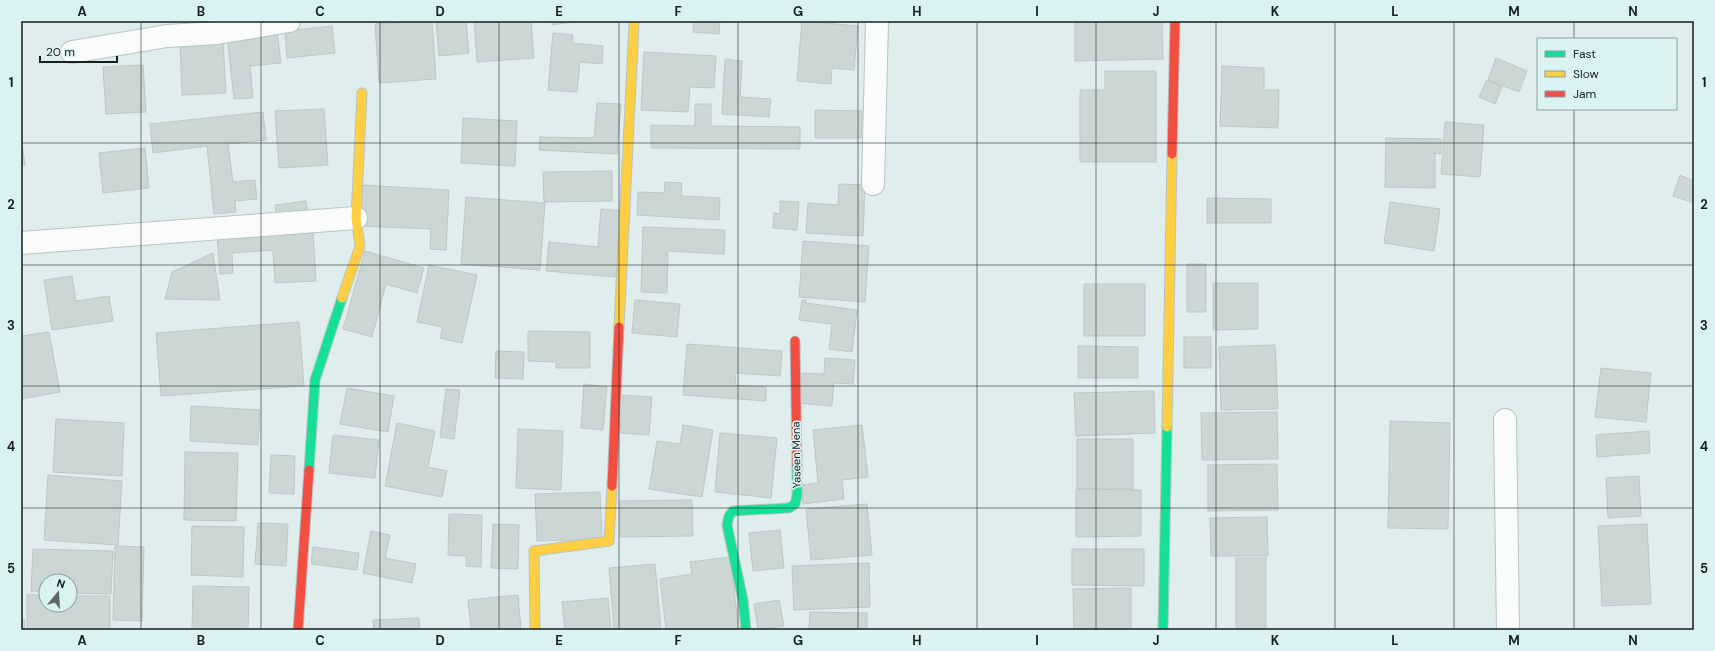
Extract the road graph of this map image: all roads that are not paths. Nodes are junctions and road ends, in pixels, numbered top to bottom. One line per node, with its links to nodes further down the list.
1 (289, 21): 5 (street)
2 (877, 21): 7 (street)
3 (1175, 21): 15 (street)
4 (634, 24): 13 (street)
5 (72, 52)
6 (362, 93): 8 (street)
7 (873, 184)
8 (356, 218): 9 (street); 12 (street)
9 (21, 243)
10 (794, 341): 14 (street, Yaseen Mena)
11 (1505, 420): 16 (street)
12 (298, 630)
13 (535, 630)
14 (746, 630)
15 (1163, 630)
16 (1508, 630)

